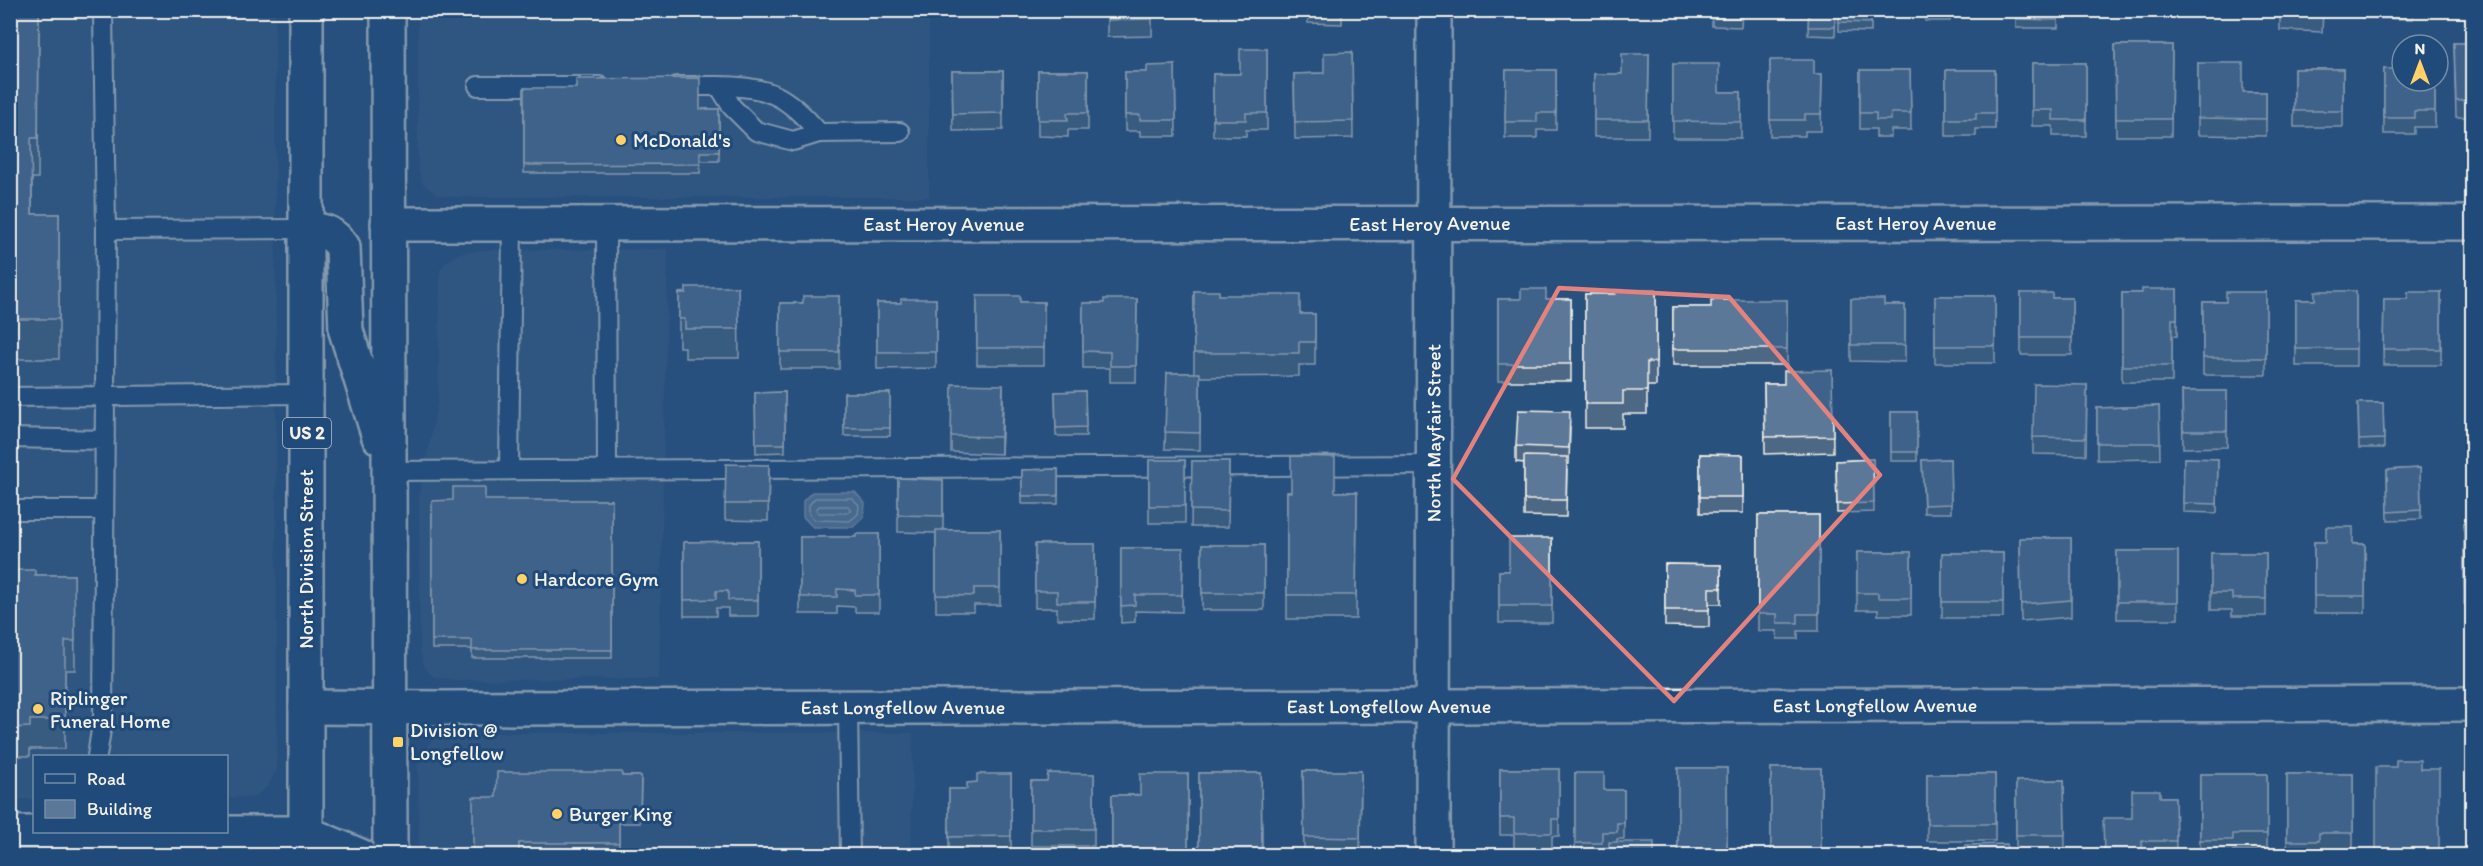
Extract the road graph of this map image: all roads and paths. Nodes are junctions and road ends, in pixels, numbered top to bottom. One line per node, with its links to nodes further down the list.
1 (104, 10): 17 (lane)
2 (306, 10): 16 (street, North Division Street / US 2)
3 (388, 10): 13 (street)
4 (1434, 10): 11 (street, North Mayfair Street)
5 (478, 86): 6 (lane)
6 (616, 86)
7 (662, 86): 8 (lane)
8 (719, 86): 10 (lane); 10 (lane)
9 (900, 132): 10 (lane)
10 (819, 133)
11 (1434, 223): 12 (street, East Heroy Avenue); 15 (street, East Heroy Avenue); 23 (street, North Mayfair Street)
12 (2472, 223)
13 (388, 224): 14 (street, East Heroy Avenue); 26 (street)
14 (512, 224): 15 (street, East Heroy Avenue); 24 (lane)
15 (606, 225): 25 (lane)
16 (307, 229): 17 (lane); 18 (street, North Division Street / US 2); 26 (street)
17 (106, 230): 20 (lane)
18 (307, 394): 20 (lane); 31 (street, North Division Street / US 2)
19 (10, 397): 20 (lane)
20 (105, 397): 22 (lane)
21 (10, 438): 22 (lane)
22 (105, 440): 28 (lane)
23 (1433, 465): 25 (lane); 30 (street, North Mayfair Street)
24 (509, 470): 25 (lane); 26 (lane)
25 (608, 470)
26 (389, 471): 33 (street)
27 (10, 510): 28 (lane)
28 (104, 510): 34 (lane)
29 (2472, 704): 30 (street, East Longfellow Avenue)
30 (1434, 705): 32 (street, East Longfellow Avenue); 41 (street, North Mayfair Street)
31 (306, 706): 33 (street, East Longfellow Avenue); 37 (street, North Division Street / US 2)
32 (848, 706): 33 (street, East Longfellow Avenue); 40 (lane)
33 (389, 708): 39 (street)
34 (97, 755)
35 (10, 833): 36 (street)
36 (86, 840): 37 (street)
37 (306, 844): 38 (street)
38 (360, 855)
39 (390, 855)
40 (850, 855)
41 (1433, 855)

